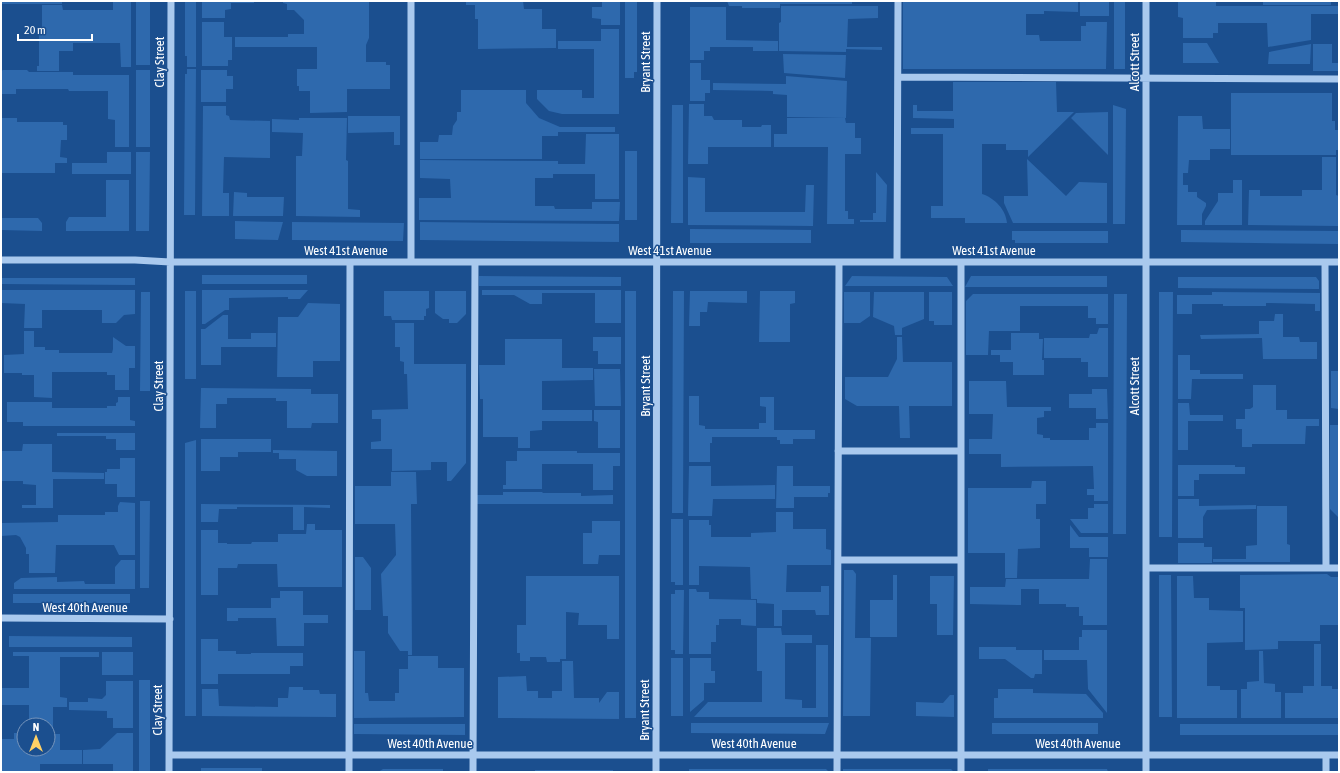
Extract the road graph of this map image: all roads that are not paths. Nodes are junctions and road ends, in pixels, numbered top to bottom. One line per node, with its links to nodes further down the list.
1 (171, 1): 10 (street, Clay Street)
2 (412, 1): 12 (street)
3 (657, 1): 14 (street, Bryant Street)
4 (898, 1): 6 (street)
5 (1146, 1): 7 (street, Alcott Street)
6 (898, 77): 7 (street); 16 (street)
7 (1146, 78): 8 (street); 18 (street, Alcott Street)
8 (1339, 79)
9 (1, 260): 10 (street, West 41st Avenue)
10 (170, 262): 11 (street, West 41st Avenue); 29 (street, Clay Street)
11 (350, 262): 12 (street, West 41st Avenue); 31 (street)
12 (412, 262): 13 (street, West 41st Avenue)
13 (476, 262): 14 (street, West 41st Avenue); 32 (street)
14 (657, 262): 15 (street, West 41st Avenue); 33 (street, Bryant Street)
15 (839, 262): 16 (street, West 41st Avenue); 21 (street)
16 (897, 262): 17 (street, West 41st Avenue)
17 (961, 262): 18 (street, West 41st Avenue); 22 (street)
18 (1146, 262): 19 (street, West 41st Avenue); 25 (street, Alcott Street)
19 (1325, 262): 20 (street, West 41st Avenue); 26 (street)
20 (1339, 262)
21 (838, 451): 22 (street); 23 (street)
22 (961, 451): 24 (street)
23 (838, 560): 24 (street); 34 (street)
24 (961, 560): 35 (street)
25 (1146, 568): 26 (street); 36 (street, Alcott Street)
26 (1326, 568): 27 (street)
27 (1339, 568)
28 (1, 618): 29 (street, West 40th Avenue)
29 (170, 619): 30 (street, Clay Street)
30 (169, 755): 31 (street, West 40th Avenue); 39 (street, Clay Street)
31 (349, 755): 32 (street, West 40th Avenue); 40 (street)
32 (473, 755): 33 (street, West 40th Avenue); 41 (street)
33 (656, 755): 34 (street, West 40th Avenue); 42 (street, Bryant Street)
34 (837, 755): 35 (street, West 40th Avenue); 43 (street)
35 (961, 755): 36 (street, West 40th Avenue); 44 (street)
36 (1146, 755): 37 (street, West 40th Avenue); 45 (street, Alcott Street)
37 (1326, 755): 38 (street, West 40th Avenue); 46 (street)
38 (1339, 755)
39 (169, 772)
40 (349, 772)
41 (473, 772)
42 (656, 772)
43 (837, 772)
44 (961, 772)
45 (1146, 772)
46 (1326, 772)

